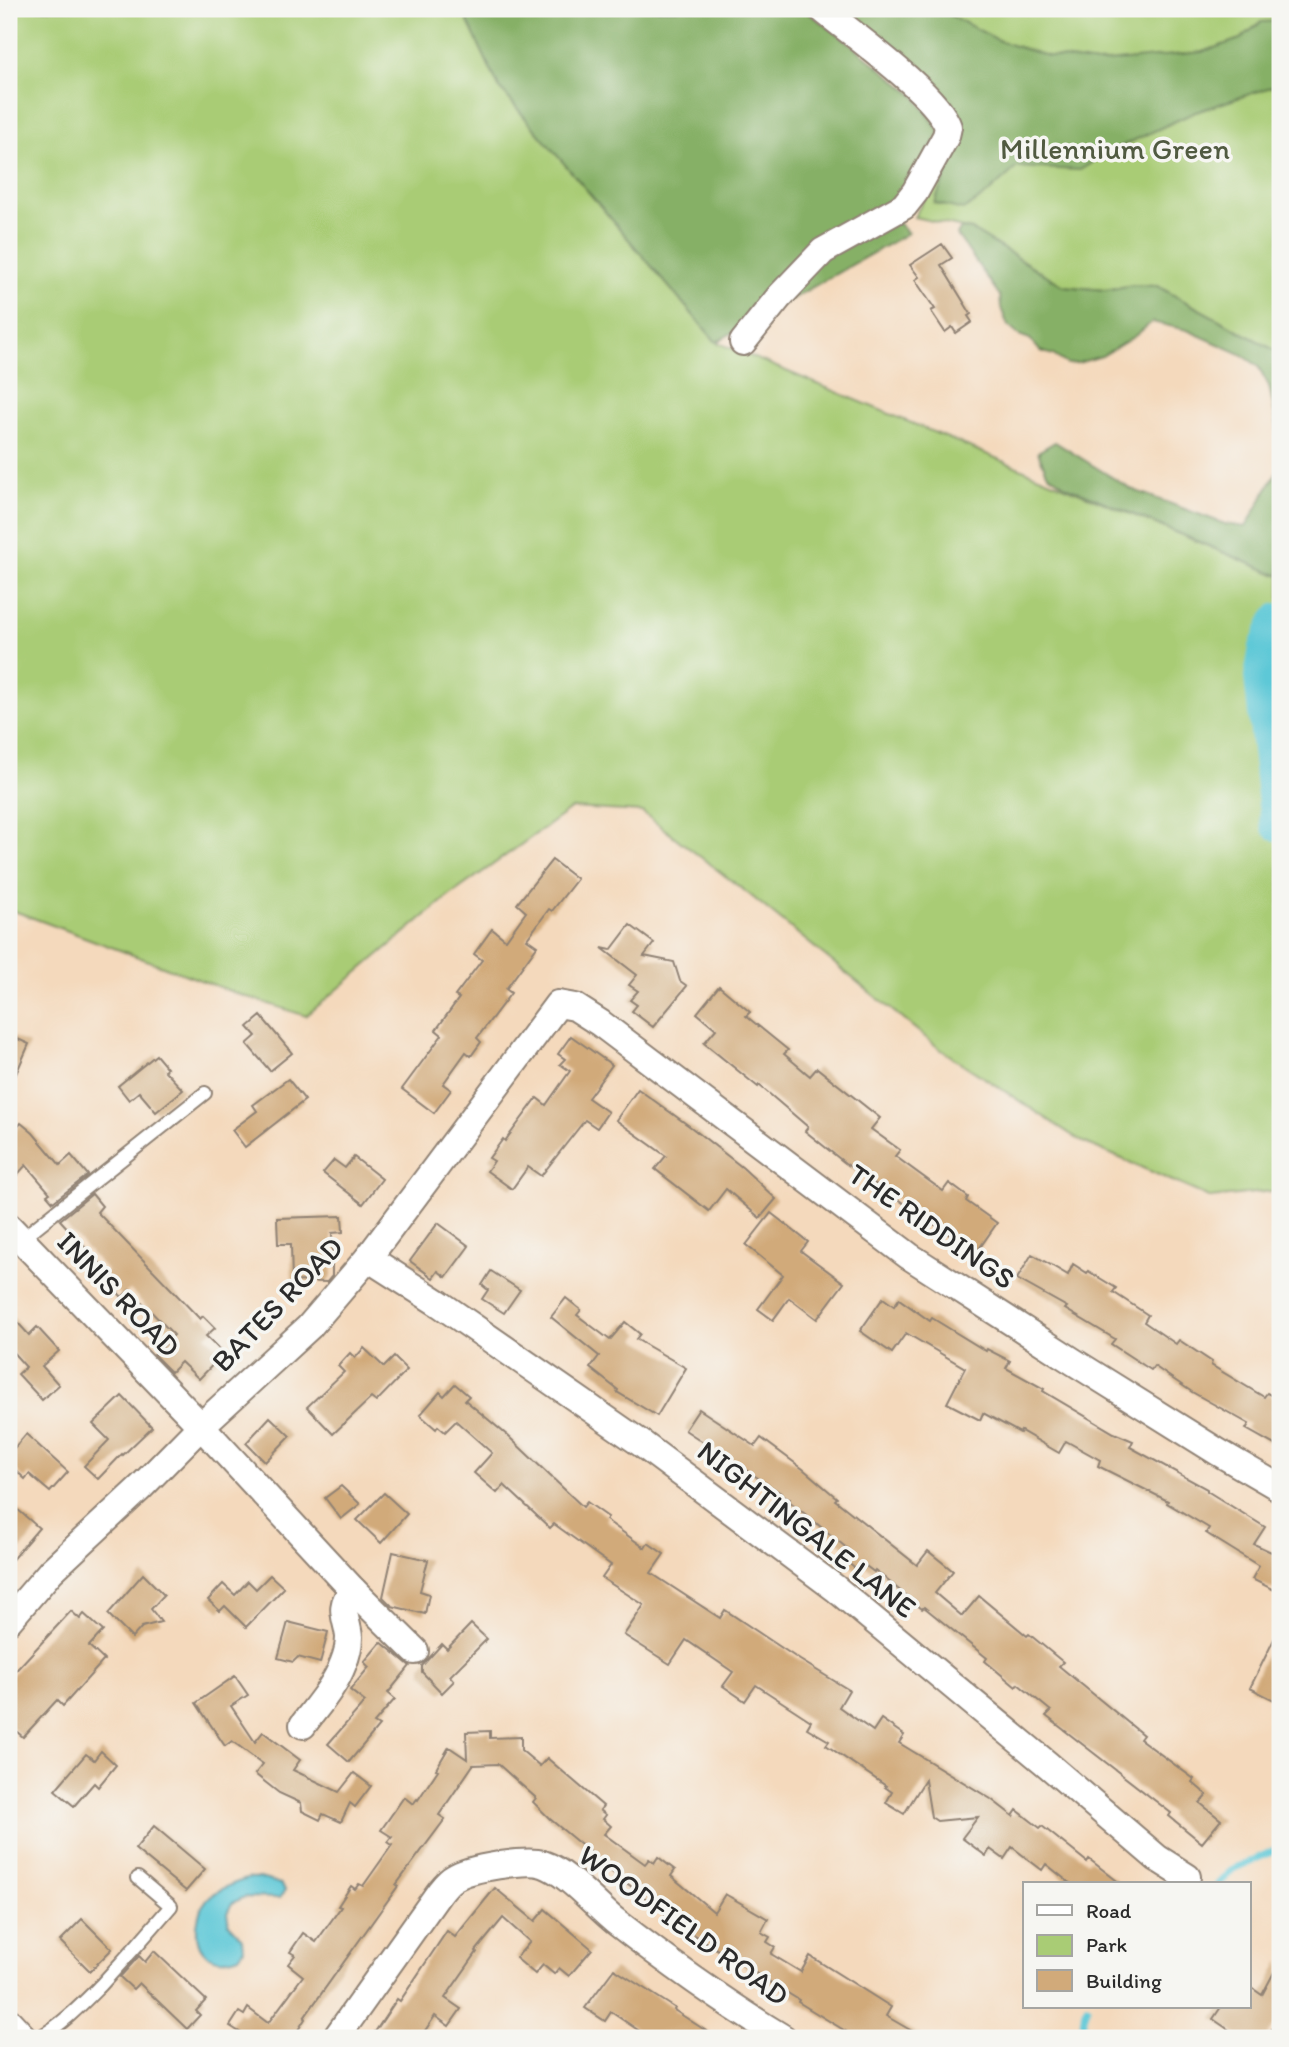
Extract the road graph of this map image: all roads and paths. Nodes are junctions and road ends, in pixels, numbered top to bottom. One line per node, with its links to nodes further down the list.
1 (822, 9): 2 (street)
2 (743, 342)
3 (558, 1004): 6 (street, BATES ROAD); 8 (street, THE RIDDINGS)
4 (205, 1093): 5 (lane)
5 (15, 1233): 7 (street, INNIS ROAD)
6 (368, 1258): 7 (street, BATES ROAD); 13 (street, NIGHTINGALE LANE)
7 (201, 1426): 9 (street, INNIS ROAD); 10 (street, BATES ROAD)
8 (1280, 1488)
9 (354, 1590): 11 (street, INNIS ROAD); 12 (street)
10 (9, 1620)
11 (415, 1651)
12 (303, 1725)
13 (1187, 1877)
14 (138, 1878): 17 (lane)
15 (9, 2022): 16 (street)
16 (24, 2038)
17 (38, 2038)
18 (336, 2038): 19 (street, WOODFIELD ROAD)
19 (782, 2038)

